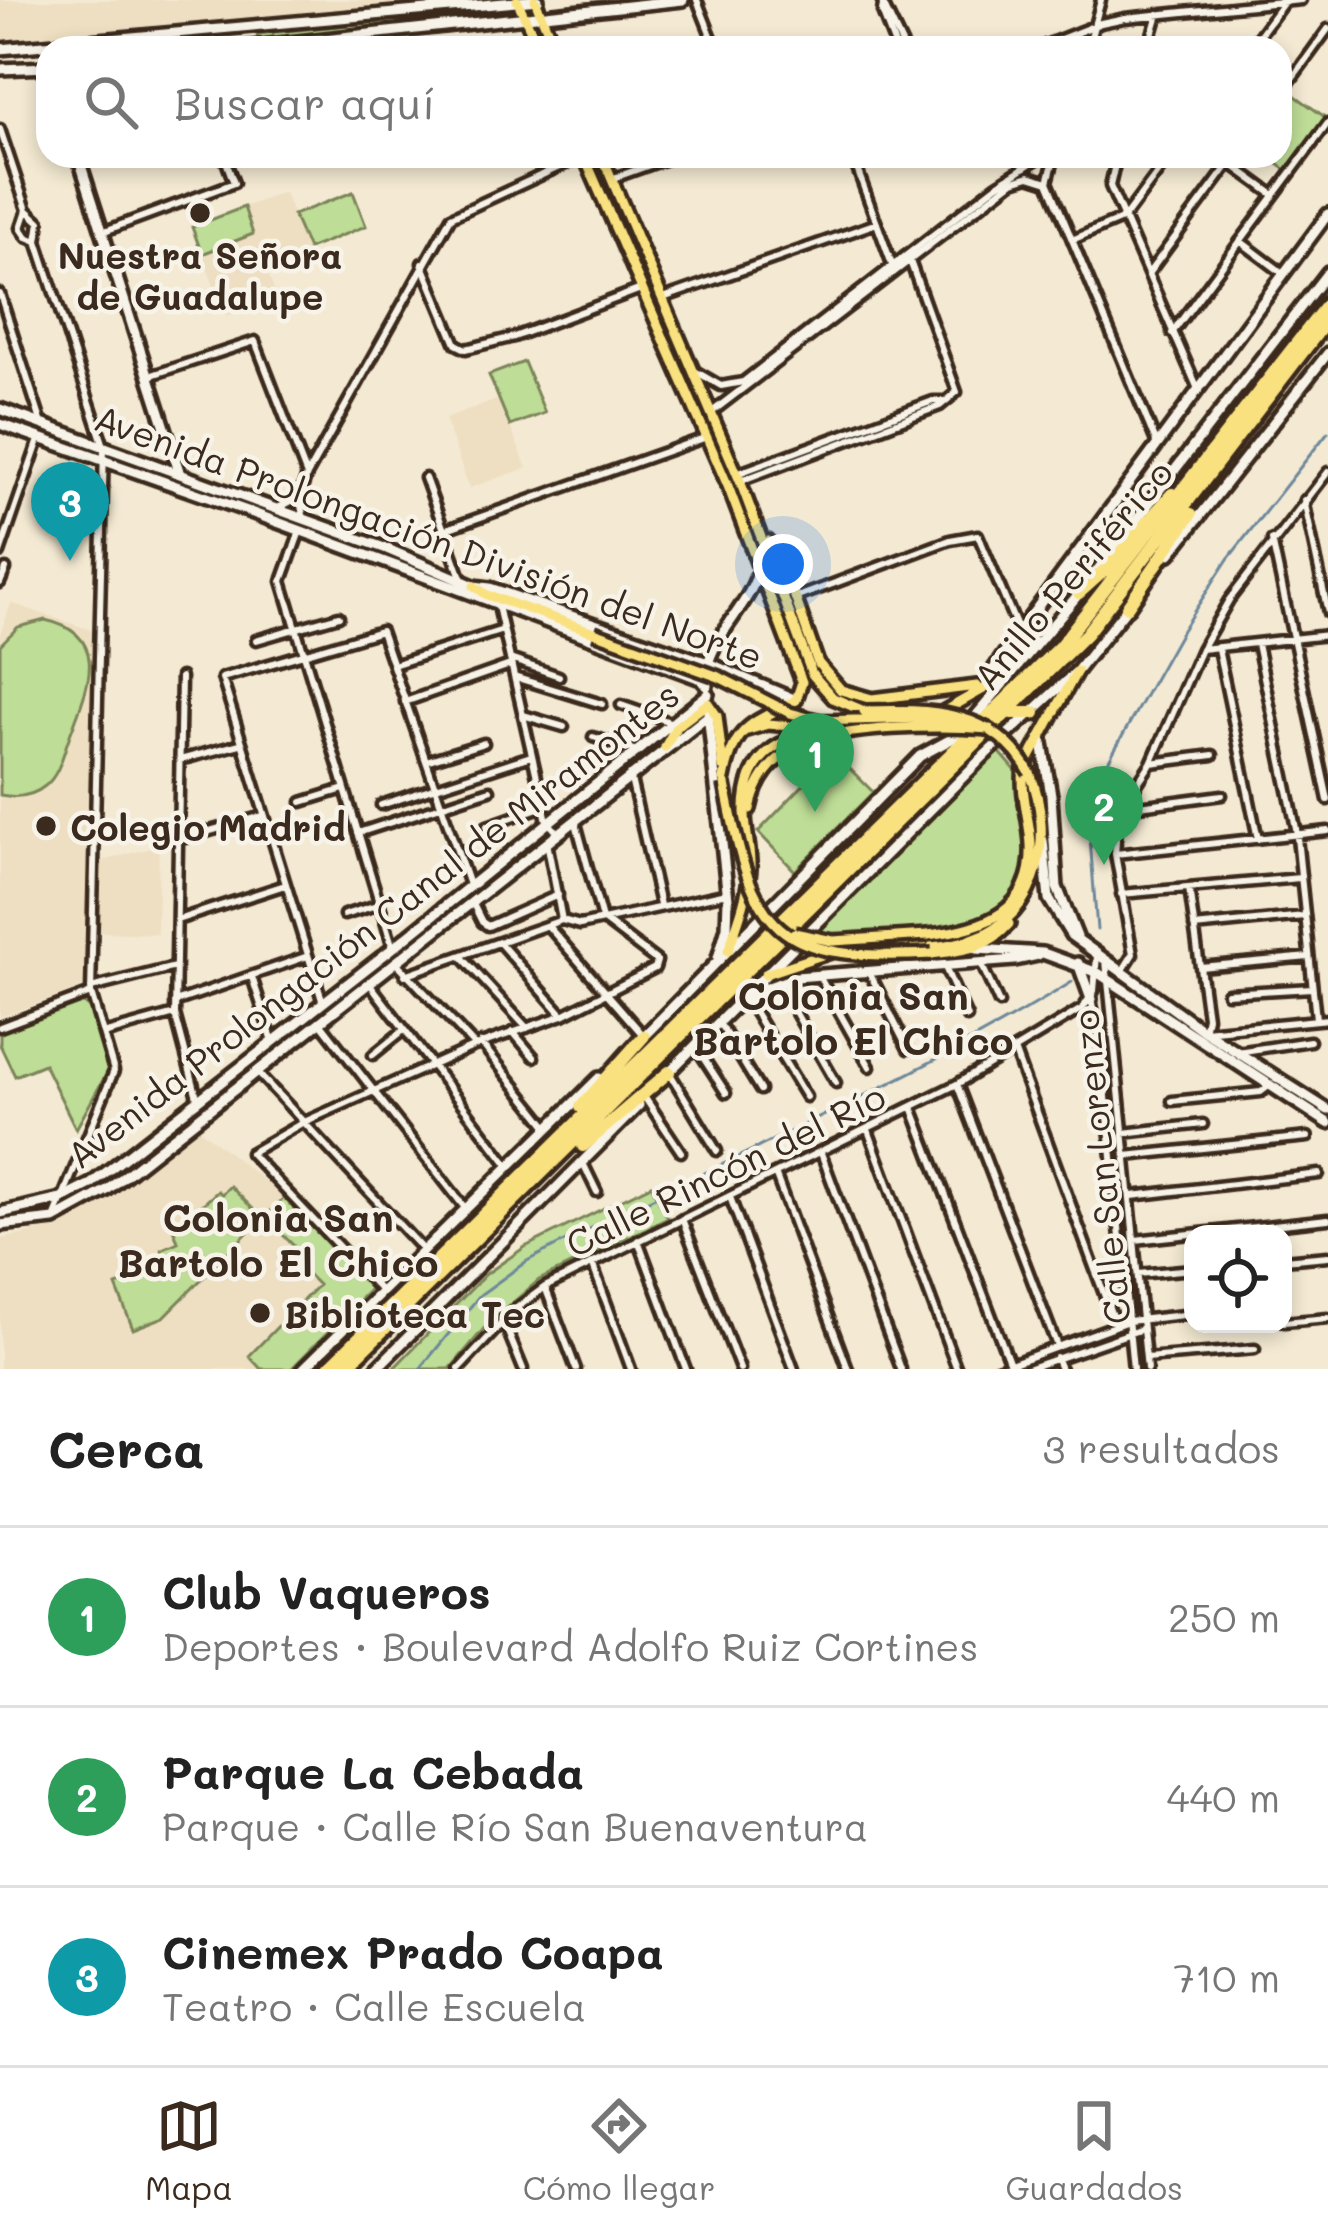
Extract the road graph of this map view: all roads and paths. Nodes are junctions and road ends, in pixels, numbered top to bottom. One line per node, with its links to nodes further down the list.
1 (536, 0): 6 (main road); 10 (main road)
2 (683, 0): 10 (main road)
3 (698, 0): 22 (street)
4 (1101, 0): 12 (street)
5 (1300, 0): 7 (street)
6 (518, 1): 11 (main road); 13 (main road)
7 (1284, 2): 9 (street); 27 (street)
8 (882, 3): 23 (street)
9 (1158, 14): 12 (street); 26 (street)
10 (542, 15): 11 (main road); 21 (main road)
11 (525, 19): 19 (main road); 20 (main road)
12 (1095, 26): 24 (street); 25 (street)
13 (256, 27): 14 (main road); 18 (main road)
14 (242, 28): 16 (main road); 17 (main road)
15 (1328, 29): 32 (street)
16 (154, 36)
17 (247, 36)
18 (251, 36)
19 (358, 36)
20 (533, 36)
21 (551, 36)
22 (712, 36)
23 (897, 36)
24 (1069, 36)
25 (1092, 36)
26 (1152, 36)
27 (1259, 36)
28 (36, 46): 29 (main road)
29 (0, 49)
30 (36, 65): 31 (main road)
31 (0, 69)
32 (1292, 78)
33 (1328, 123): 50 (street)
34 (0, 129): 51 (street)
35 (82, 168): 55 (main road)
36 (228, 168): 55 (street)
37 (557, 168): 60 (street)
38 (589, 168): 65 (main road)
39 (607, 168): 48 (main road)
40 (642, 168): 48 (street)
41 (857, 168): 54 (street)
42 (1023, 168): 59 (street)
43 (1052, 168): 49 (street)
44 (1114, 168): 53 (street)
45 (1161, 168): 53 (street)
46 (1227, 168): 63 (street)
47 (1242, 168): 50 (street)
48 (611, 179): 67 (main road)
49 (1048, 182): 57 (street); 59 (street)
50 (1274, 195): 58 (street)
51 (27, 210): 56 (street); 56 (street)
52 (1328, 214): 64 (main road)
53 (1124, 218): 57 (street); 63 (street)
54 (878, 223): 61 (street); 67 (street)
55 (102, 232): 73 (main road)
56 (37, 241): 83 (street)
57 (1071, 241): 82 (street)
58 (1240, 241): 64 (street); 70 (street)
59 (909, 259): 61 (street); 88 (street)
60 (422, 263): 65 (street); 87 (street)
61 (895, 270): 72 (street); 76 (street)
62 (1328, 272): 107 (main road)
63 (1148, 274): 70 (street)
64 (1284, 274): 74 (main road)
65 (642, 288): 80 (main road)
66 (0, 294): 78 (street)
67 (663, 298): 72 (main road)
68 (1328, 303): 79 (highway, Anillo Periférico)
69 (1328, 319): 90 (highway, Anillo Periférico)
70 (1172, 333): 74 (street)
71 (1328, 352): 110 (main road)
72 (693, 368): 76 (main road)
73 (148, 376): 86 (main road); 87 (street)
74 (1198, 389): 82 (main road)
75 (0, 410): 78 (main road, Avenida Prolongación División del Norte)
76 (712, 412): 88 (main road)
77 (0, 424): 81 (main road, Avenida Prolongación División del Norte)
78 (43, 425): 81 (street); 83 (main road, Avenida Prolongación División del Norte)
79 (1226, 436): 107 (highway); 143 (highway, Anillo Periférico)
80 (707, 437): 96 (street); 102 (main road)
81 (39, 439): 84 (main road, Avenida Prolongación División del Norte); 100 (street)
82 (1158, 445): 115 (main road)
83 (104, 446): 84 (street); 86 (main road, Avenida Prolongación División del Norte)
84 (103, 460): 93 (main road, Avenida Prolongación División del Norte); 233 (street)
85 (1328, 472): 92 (street)
86 (180, 474): 93 (main road, Avenida Prolongación División del Norte)
87 (307, 475): 91 (street)
88 (739, 477): 97 (main road)
89 (425, 478): 96 (street)
90 (1207, 478): 110 (highway); 139 (highway, Anillo Periférico)
91 (299, 496): 94 (street); 95 (street)
92 (1304, 500): 98 (street); 111 (street)
93 (255, 508): 94 (main road, Avenida Prolongación División del Norte)
94 (272, 512): 95 (main road, Avenida Prolongación División del Norte)
95 (302, 525): 99 (main road, Avenida Prolongación División del Norte); 101 (main road, Avenida Prolongación División del Norte); 113 (street)
96 (444, 530): 104 (street)
97 (761, 532): 108 (main road); 143 (main road, bridge)
98 (1272, 540): 117 (street); 120 (street)
99 (391, 550): 101 (main road); 104 (main road, Avenida Prolongación División del Norte)
100 (0, 552)
101 (384, 562): 109 (main road, Avenida Prolongación División del Norte)
102 (760, 565): 125 (main road); 134 (main road)
103 (5, 569): 105 (street)
104 (462, 580): 106 (main road, Avenida Prolongación División del Norte)
105 (0, 583)
106 (475, 586): 123 (main road, Avenida Prolongación División del Norte); 144 (main road, bridge)
107 (1079, 593): 132 (main road)
108 (795, 598): 115 (street); 132 (main road)
109 (497, 606): 114 (street); 128 (main road, Avenida Prolongación División del Norte)
110 (1127, 607): 127 (main road)
111 (1328, 613)
112 (339, 616): 113 (street)
113 (296, 629): 118 (street); 122 (street)
114 (503, 630): 124 (street); 126 (street)
115 (1019, 632): 132 (main road)
116 (1328, 635): 117 (street)
117 (1293, 639): 119 (street); 167 (street)
118 (256, 640)
119 (1257, 644): 121 (street); 182 (street)
120 (1201, 649): 121 (street); 160 (street)
121 (1218, 649): 183 (street)
122 (302, 653): 126 (street); 153 (street); 164 (street)
123 (695, 658): 125 (main road, Avenida Prolongación División del Norte); 128 (main road)
124 (510, 662): 130 (street); 131 (street); 135 (street)
125 (708, 663): 133 (main road); 134 (main road, Avenida Prolongación División del Norte)
126 (393, 665): 135 (street)
127 (1077, 671): 138 (main road); 147 (main road)
128 (688, 674): 133 (main road, Avenida Prolongación División del Norte)
129 (181, 676): 158 (street)
130 (559, 676)
131 (514, 677): 136 (street); 140 (street)
132 (994, 692): 143 (highway); 144 (main road); 146 (main road)
133 (708, 694): 141 (main road); 142 (main road, Avenida Prolongación Canal de Miramontes); 155 (main road); 162 (main road)
134 (796, 700): 151 (main road)
135 (405, 702): 159 (street)
136 (602, 704)
137 (621, 705): 142 (street)
138 (1035, 713): 139 (highway); 148 (main road)
139 (1010, 714): 148 (highway); 296 (highway, Anillo Periférico)
140 (523, 715): 145 (street); 157 (street)
141 (708, 716): 155 (main road, Avenida Prolongación Canal de Miramontes); 191 (main road)
142 (670, 722): 150 (main road, Avenida Prolongación Canal de Miramontes)
143 (988, 724): 144 (highway); 176 (main road, bridge); 291 (highway, Anillo Periférico)
144 (970, 725): 181 (main road, bridge); 210 (main road)
145 (564, 727)
146 (818, 729): 151 (main road); 181 (main road)
147 (1042, 733): 205 (main road, bridge); 207 (main road)
148 (1006, 735): 225 (main road)
149 (593, 736): 154 (street)
150 (647, 740): 154 (main road, Avenida Prolongación Canal de Miramontes); 155 (main road)
151 (736, 740): 162 (main road)
152 (484, 743): 159 (street)
153 (240, 744): 158 (street); 173 (street)
154 (634, 750): 175 (main road, Avenida Prolongación Canal de Miramontes)
155 (661, 750): 161 (main road, Avenida Prolongación Canal de Miramontes)
156 (1213, 755): 160 (street)
157 (532, 756): 163 (street); 171 (street)
158 (179, 761): 184 (street)
159 (426, 761): 163 (street)
160 (1151, 763): 172 (street)
161 (630, 775): 174 (main road, Avenida Prolongación Canal de Miramontes); 197 (street)
162 (725, 782): 205 (main road, bridge)
163 (435, 787): 169 (street); 170 (street)
164 (344, 789): 168 (street); 179 (street)
165 (490, 790): 170 (street)
166 (1222, 795): 172 (street)
167 (1328, 800)
168 (302, 802)
169 (381, 805)
170 (442, 806): 179 (street); 189 (street)
171 (544, 806): 175 (street); 177 (street)
172 (1123, 808): 186 (street)
173 (263, 816): 184 (street); 188 (street)
174 (575, 819): 180 (main road, Avenida Prolongación Canal de Miramontes); 200 (street)
175 (547, 820): 180 (street); 189 (main road, Avenida Prolongación Canal de Miramontes)
176 (1040, 825): 196 (main road); 207 (main road)
177 (488, 826)
178 (1328, 831): 182 (street)
179 (358, 833): 195 (street)
180 (558, 833): 185 (main road, Avenida Prolongación Canal de Miramontes)
181 (747, 835): 210 (main road)
182 (1295, 835): 183 (street); 187 (street)
183 (1258, 838): 186 (street)
184 (178, 840): 201 (street)
185 (547, 842): 193 (street); 194 (main road, Avenida Prolongación Canal de Miramontes)
186 (1115, 854): 192 (street)
187 (1300, 878): 190 (street); 199 (street)
188 (285, 885): 201 (street); 212 (street)
189 (469, 885): 208 (main road, Avenida Prolongación Canal de Miramontes)
190 (1189, 888): 192 (street); 204 (street)
191 (728, 893): 197 (street); 216 (main road)
192 (1121, 894): 224 (street)
193 (558, 895): 194 (street); 202 (street)
194 (472, 902): 218 (main road, Avenida Prolongación Canal de Miramontes)
195 (380, 904): 198 (street); 208 (street)
196 (1022, 904): 209 (main road); 225 (main road)
197 (661, 905): 200 (street)
198 (344, 915)
199 (1304, 916): 204 (street); 215 (street)
200 (602, 919): 202 (street); 235 (street)
201 (176, 920): 221 (street)
202 (562, 920): 203 (street)
203 (547, 925): 206 (street); 235 (street)
204 (1195, 927): 222 (street)
205 (783, 929): 209 (main road, bridge)
206 (499, 942): 213 (street); 242 (street)
207 (1079, 942): 214 (main road)
208 (393, 948): 218 (street); 239 (main road, Avenida Prolongación Canal de Miramontes)
209 (976, 949): 211 (main road)
210 (728, 951): 216 (main road)
211 (1043, 953): 217 (main road); 219 (main road)
212 (308, 956): 228 (street); 239 (street)
213 (461, 956): 227 (street); 249 (street)
214 (1102, 957): 224 (main road); 229 (street, Calle San Lorenzo)
215 (1309, 957): 222 (street); 232 (street)
216 (716, 963): 254 (main road)
217 (980, 963): 220 (main road); 240 (street)
218 (395, 964): 227 (street); 231 (main road, Avenida Prolongación Canal de Miramontes)
219 (1078, 964): 229 (main road); 237 (main road)
220 (944, 965): 223 (main road); 243 (street)
221 (176, 967): 233 (street); 238 (street)
222 (1200, 967): 251 (street)
223 (868, 971): 226 (main road); 259 (street)
224 (1122, 971): 251 (main road)
225 (765, 974): 236 (main road)
226 (818, 974): 230 (main road); 265 (street)
227 (405, 975): 257 (street)
228 (251, 976): 238 (street); 256 (street)
229 (1104, 976): 237 (street); 270 (main road); 285 (street, Calle San Lorenzo)
230 (778, 982): 236 (main road); 268 (street)
231 (370, 984): 247 (main road, Avenida Prolongación Canal de Miramontes); 250 (street)
232 (1312, 988): 234 (street); 245 (street)
233 (91, 990): 248 (street); 253 (street)
234 (1227, 993)
235 (609, 994): 242 (street); 254 (street)
236 (745, 996): 246 (main road); 274 (street)
237 (1091, 999): 260 (street, Calle Rincón del Río); 321 (street, Calle San Lorenzo)
238 (175, 1002): 241 (street)
239 (322, 1003): 256 (main road, Avenida Prolongación Canal de Miramontes)
240 (999, 1004)
241 (175, 1014): 253 (street); 276 (street)
242 (563, 1015): 249 (street)
243 (967, 1017)
244 (1328, 1018): 245 (street)
245 (1316, 1019): 251 (street)
246 (718, 1021): 258 (main road); 271 (street)
247 (320, 1022): 266 (main road, Avenida Prolongación Canal de Miramontes); 272 (street)
248 (0, 1027)
249 (526, 1028): 252 (street)
250 (405, 1029): 262 (street); 264 (street)
251 (1204, 1030): 261 (main road)
252 (513, 1032): 257 (street); 263 (street)
253 (103, 1034): 300 (street)
254 (644, 1036): 283 (main road); 291 (highway)
255 (1310, 1041): 261 (street)
256 (273, 1042): 276 (main road, Avenida Prolongación Canal de Miramontes)
257 (478, 1045): 264 (street); 283 (street)
258 (695, 1045): 267 (main road); 273 (street)
259 (908, 1049)
260 (1014, 1050): 269 (street, Calle Rincón del Río); 323 (street)
261 (1238, 1052): 279 (main road)
262 (374, 1055)
263 (535, 1057)
264 (432, 1065): 272 (street); 293 (street)
265 (870, 1067)
266 (256, 1072): 280 (street); 303 (main road, Avenida Prolongación Canal de Miramontes)
267 (669, 1072): 275 (main road); 287 (street); 296 (highway)
268 (836, 1083)
269 (957, 1084): 278 (street, Calle Rincón del Río); 326 (street)
270 (1270, 1085): 277 (street); 281 (main road)
271 (760, 1090)
272 (375, 1092): 280 (street); 301 (street)
273 (727, 1093)
274 (806, 1097)
275 (645, 1098): 288 (street); 292 (main road)
276 (198, 1101): 300 (main road, Avenida Prolongación Canal de Miramontes)
277 (1172, 1101)
278 (912, 1107): 284 (street, Calle Rincón del Río); 331 (street)
279 (1328, 1111)
280 (302, 1123): 309 (street); 316 (street)
281 (1328, 1123)
282 (1203, 1124): 285 (street)
283 (548, 1127): 293 (main road)
284 (868, 1130): 289 (street, Calle Rincón del Río); 346 (street)
285 (1123, 1133): 290 (street, Calle San Lorenzo)
286 (1308, 1137): 290 (street)
287 (717, 1151)
288 (681, 1152)
289 (821, 1153): 295 (street, Calle Rincón del Río); 345 (street)
290 (1126, 1156): 298 (street, Calle San Lorenzo)
291 (542, 1157): 335 (highway, Anillo Periférico)
292 (582, 1162): 297 (street); 337 (main road)
293 (509, 1166): 301 (main road)
294 (1318, 1174): 298 (street)
295 (776, 1176): 299 (street, Calle Rincón del Río); 344 (street)
296 (530, 1187): 336 (highway, Anillo Periférico)
297 (597, 1192)
298 (1130, 1196): 308 (street, Calle San Lorenzo)
299 (730, 1197): 304 (street, Calle Rincón del Río); 343 (street)
300 (61, 1199): 302 (main road, Avenida Prolongación Canal de Miramontes); 303 (street)
301 (465, 1208): 309 (main road)
302 (0, 1213)
303 (54, 1219): 306 (main road, Avenida Prolongación Canal de Miramontes)
304 (682, 1219): 307 (street, Calle Rincón del Río); 342 (street)
305 (1328, 1219): 308 (street)
306 (0, 1225)
307 (638, 1240): 312 (street, Calle Rincón del Río); 341 (street)
308 (1135, 1240): 314 (street, Calle San Lorenzo)
309 (423, 1250): 316 (main road)
310 (1328, 1256): 311 (street)
311 (1292, 1259)
312 (592, 1263): 315 (street, Calle Rincón del Río); 340 (street)
313 (1184, 1270): 314 (street)
314 (1138, 1274): 318 (street, Calle San Lorenzo)
315 (545, 1288): 320 (street, Calle Rincón del Río); 339 (street)
316 (382, 1292): 334 (main road)
317 (1184, 1315): 318 (street)
318 (1142, 1317): 321 (street); 324 (street, Calle San Lorenzo)
319 (1328, 1318): 322 (street)
320 (503, 1320): 332 (street, Calle Rincón del Río); 338 (street)
321 (1128, 1321): 323 (street); 325 (street, Calle San Lorenzo)
322 (1292, 1321)
323 (1115, 1324): 326 (street)
324 (1143, 1329): 325 (street); 330 (street, Calle San Lorenzo)
325 (1130, 1332): 329 (street); 349 (street, Calle San Lorenzo)
326 (1057, 1346): 328 (street)
327 (1256, 1348): 330 (street)
328 (1028, 1358): 331 (street); 333 (street)
329 (1056, 1358): 333 (street); 348 (street)
330 (1146, 1358): 350 (street, Calle San Lorenzo)
331 (1010, 1364): 347 (street)
332 (464, 1367)
333 (1029, 1368)
334 (303, 1369)
335 (326, 1369)
336 (344, 1369)
337 (376, 1369)
338 (523, 1369)
339 (576, 1369)
340 (632, 1369)
341 (686, 1369)
342 (740, 1369)
343 (794, 1369)
344 (848, 1369)
345 (901, 1369)
346 (957, 1369)
347 (997, 1369)
348 (1060, 1369)
349 (1133, 1369)
350 (1147, 1369)

